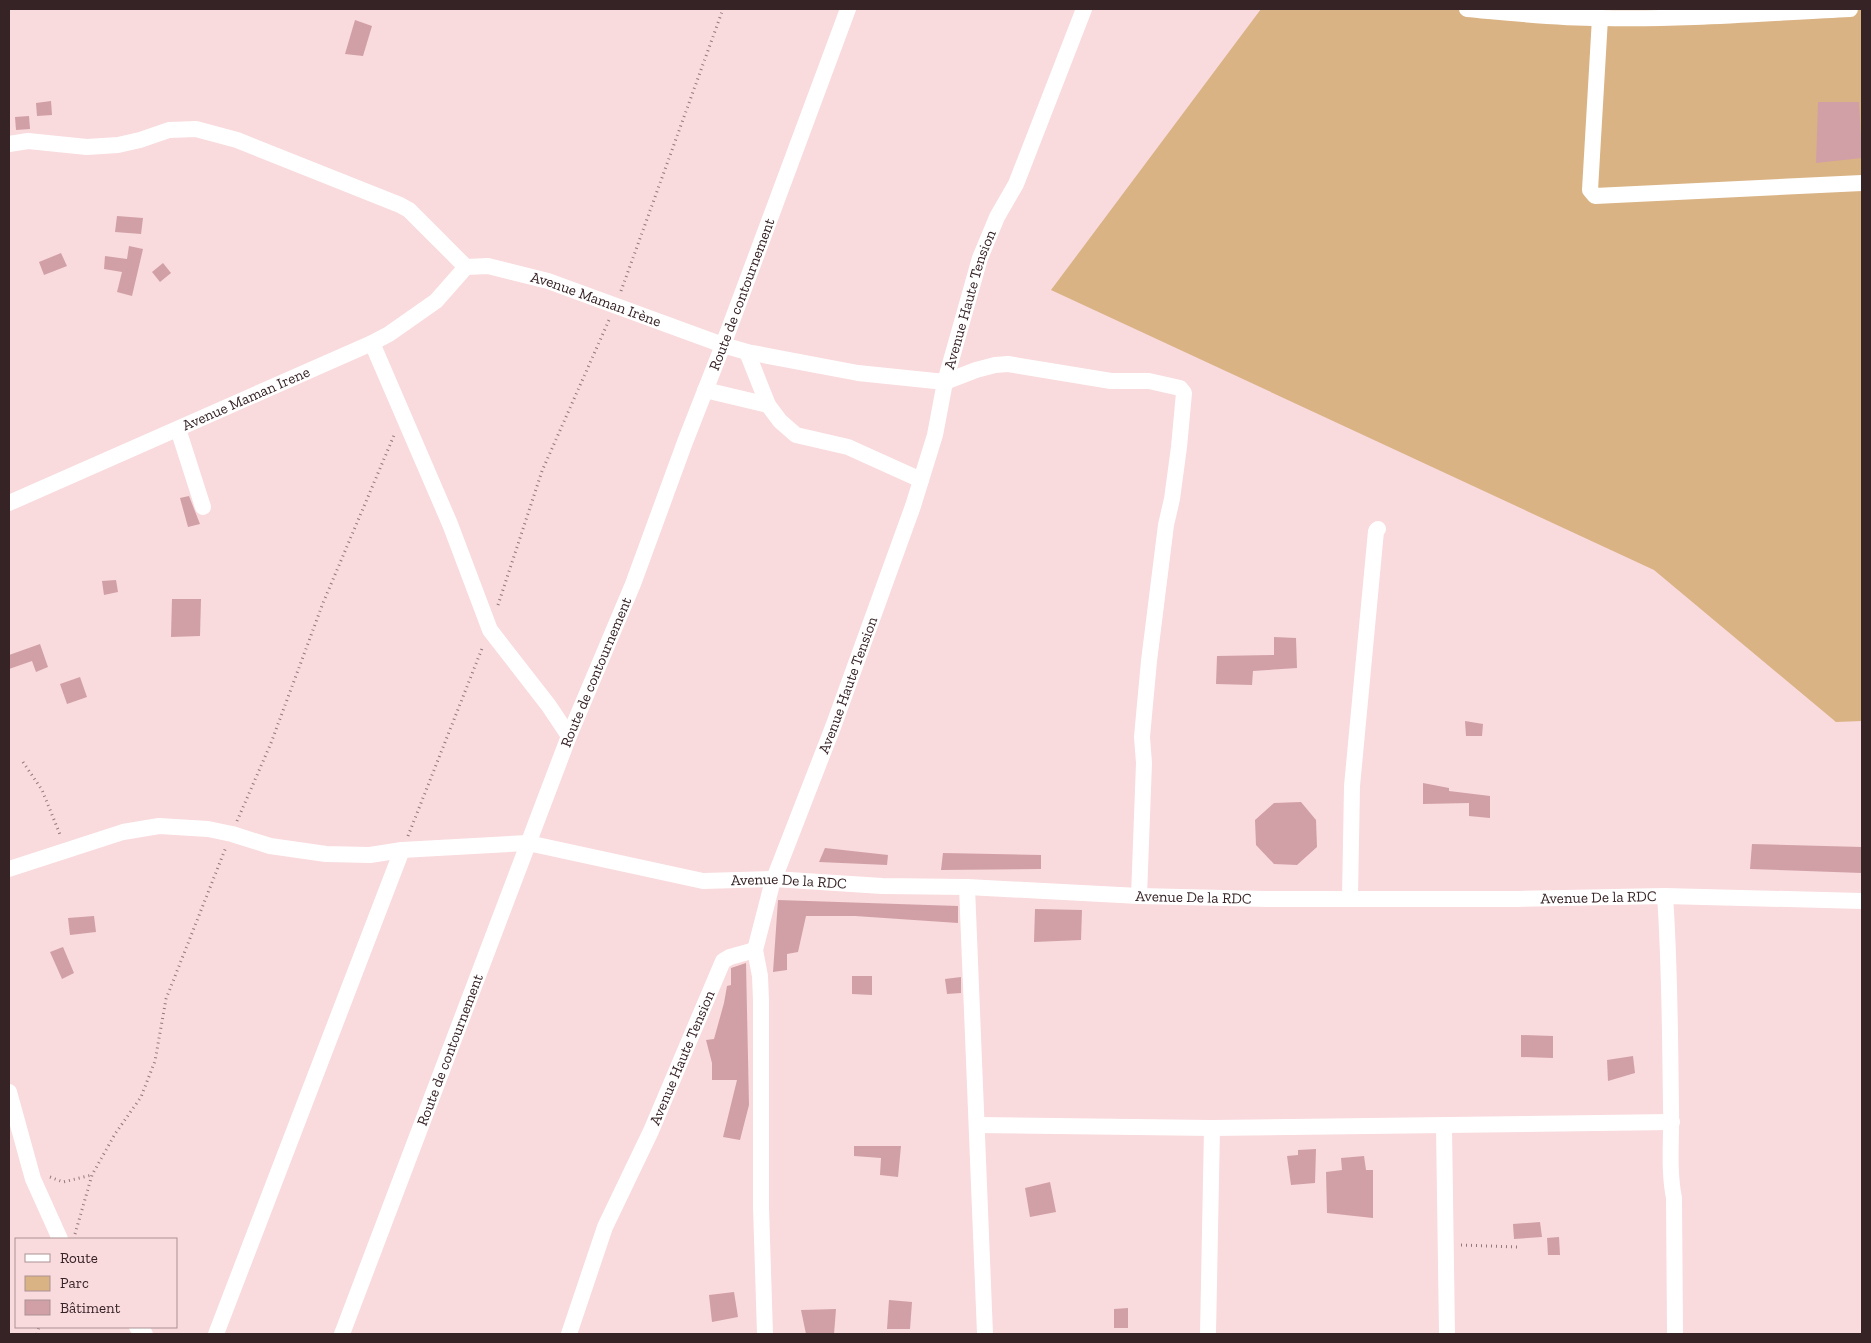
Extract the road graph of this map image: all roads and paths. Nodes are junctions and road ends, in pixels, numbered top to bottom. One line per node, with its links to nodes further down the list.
1 (723, 9): 10 (path)
2 (848, 9): 12 (street, Route de contournement)
3 (1084, 9): 14 (street, Avenue Haute Tension)
4 (1467, 9): 6 (street)
5 (1850, 9): 6 (street)
6 (1600, 18): 8 (street)
7 (9, 144): 9 (street)
8 (1862, 183)
9 (466, 267): 10 (street, Avenue Maman Irène); 11 (street, Avenue Maman Irene)
10 (616, 306): 12 (street, Avenue Maman Irène); 22 (path)
11 (372, 343): 17 (street, Avenue Maman Irene); 22 (street)
12 (723, 345): 13 (street, Avenue Maman Irène); 15 (street, Route de contournement)
13 (747, 352): 14 (street, Avenue Maman Irène); 16 (street)
14 (945, 382): 18 (street, Avenue Haute Tension); 31 (street)
15 (705, 390): 16 (street); 23 (street, Route de contournement)
16 (768, 405): 18 (street)
17 (178, 429): 19 (street, Avenue Maman Irene); 20 (street)
18 (921, 480): 29 (street, Avenue Haute Tension)
19 (9, 503)
20 (203, 507)
21 (1378, 529): 33 (street)
22 (490, 630): 23 (street); 27 (path)
23 (569, 736): 25 (street, Route de contournement)
24 (23, 762): 26 (path)
25 (528, 843): 27 (street, Avenue De la RDC); 29 (street, Avenue De la RDC); 47 (street, Route de contournement)
26 (66, 849): 27 (street, Avenue De la RDC); 28 (street, Avenue De la RDC)
27 (402, 850): 46 (street)
28 (9, 869)
29 (774, 879): 30 (street, Avenue De la RDC); 35 (street, Avenue Haute Tension)
30 (967, 887): 31 (street, Avenue De la RDC); 38 (street)
31 (1139, 896): 33 (street, Avenue De la RDC)
32 (1665, 896): 33 (street, Avenue De la RDC); 34 (street, Avenue De la RDC); 37 (street)
33 (1350, 898)
34 (1862, 901)
35 (755, 950): 48 (street, Avenue Haute Tension); 49 (street)
36 (9, 1092): 42 (street)
37 (1672, 1122): 39 (street); 53 (street)
38 (977, 1125): 40 (street); 50 (street)
39 (1444, 1126): 40 (street); 44 (street)
40 (1212, 1128): 51 (street)
41 (92, 1175): 42 (path)
42 (32, 1179): 43 (street)
43 (60, 1238)
44 (1444, 1246): 45 (path); 52 (street)
45 (1517, 1246)
46 (216, 1334)
47 (342, 1334)
48 (569, 1334)
49 (765, 1334)
50 (985, 1334)
51 (1208, 1334)
52 (1447, 1334)
53 (1675, 1334)

